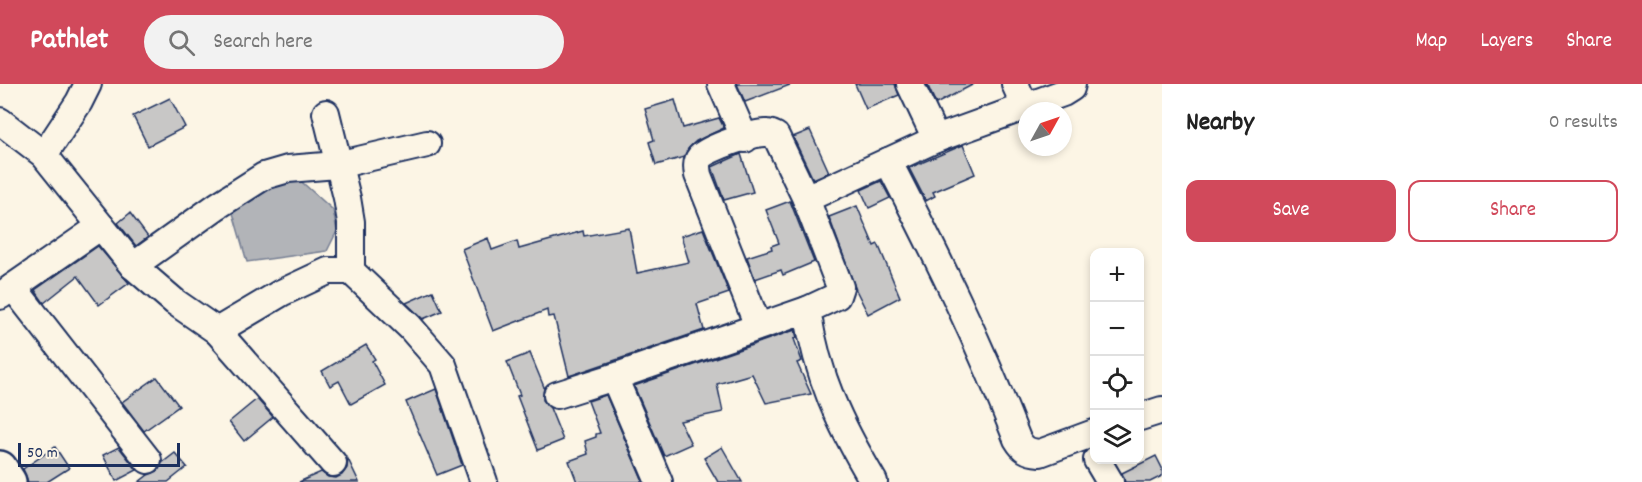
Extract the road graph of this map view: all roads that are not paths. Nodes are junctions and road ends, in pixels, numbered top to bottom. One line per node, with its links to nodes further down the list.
1 (88, 84): 11 (street)
2 (721, 84): 8 (street)
3 (910, 84): 9 (street)
4 (1072, 84): 5 (street)
5 (1020, 95): 9 (street)
6 (326, 113): 13 (street)
7 (0, 121): 11 (street)
8 (745, 139): 14 (street); 20 (street)
9 (936, 139): 12 (street)
10 (427, 144): 13 (street)
11 (44, 155): 15 (street)
12 (888, 161): 14 (street); 26 (street)
13 (337, 165): 16 (street); 17 (street)
14 (806, 199): 19 (street)
15 (101, 226): 16 (street); 18 (street)
16 (133, 266): 21 (street)
17 (351, 271): 21 (street); 32 (street)
18 (6, 291): 27 (street)
19 (807, 310): 20 (street); 34 (street)
20 (758, 326): 22 (street)
21 (217, 331): 28 (street)
22 (614, 377): 23 (street); 33 (street)
23 (557, 395)
24 (1162, 410): 25 (street)
25 (1144, 416)
26 (1090, 441)
27 (148, 460)
28 (333, 463)
29 (1100, 464): 35 (street)
30 (0, 468): 31 (street)
31 (9, 482)
32 (484, 482)
33 (659, 482)
34 (874, 482)
35 (1110, 482)

